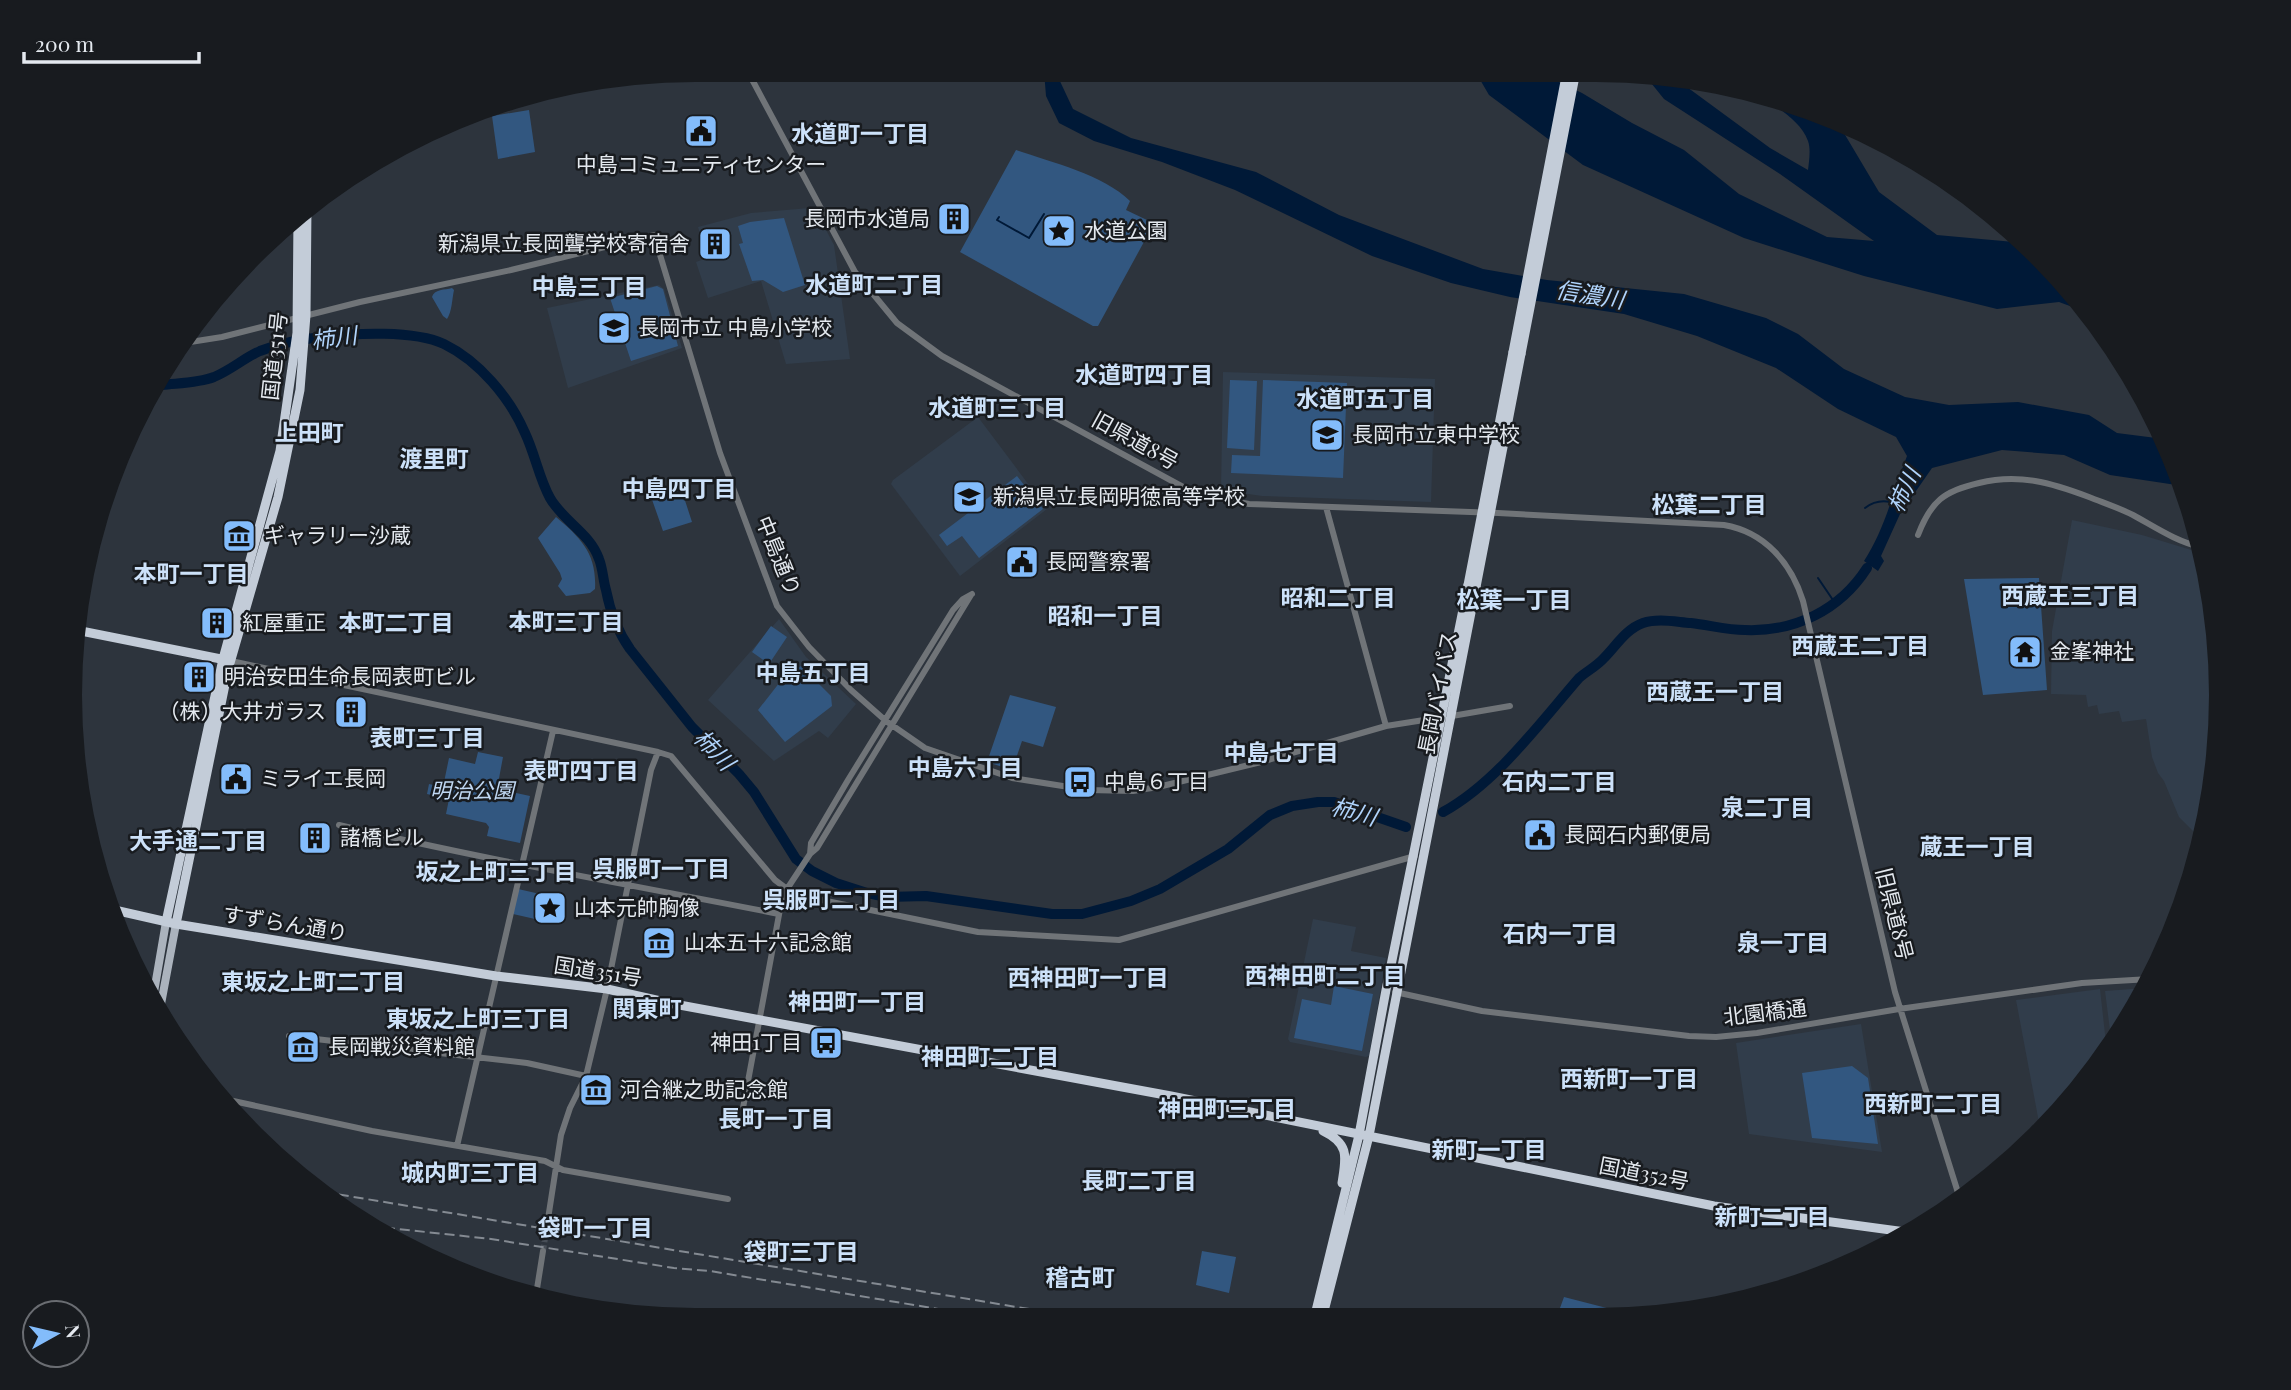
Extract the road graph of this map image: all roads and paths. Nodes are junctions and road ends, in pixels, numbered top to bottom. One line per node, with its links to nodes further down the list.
1 (753, 82): 9 (street, 旧県道8号)
2 (1565, 82): 7 (highway, 長岡バイパス)
3 (1574, 82): 7 (highway, 長岡バイパス)
4 (306, 222): 6 (highway, 国道351号)
5 (298, 228): 6 (highway, 国道351号)
6 (302, 316): 8 (street, 中島通り); 13 (highway, 国道351号); 16 (street, 中島通り)
7 (1520, 335): 15 (highway, 長岡バイパス, bridge)
8 (196, 341)
9 (1326, 507): 17 (street); 37 (street, 旧県道8号)
10 (1918, 535): 11 (street)
11 (2190, 543)
12 (86, 632): 13 (highway)
13 (227, 660): 18 (street); 28 (highway, 国道351号)
14 (1510, 706): 15 (street, 中島通り)
15 (1447, 716): 17 (street, 中島通り); 21 (highway, 長岡バイパス); 22 (highway, 長岡バイパス)
16 (888, 723): 16 (street); 17 (street, 中島通り); 25 (street)
17 (1386, 726)
18 (553, 731): 19 (street); 23 (street)
19 (658, 752): 24 (street); 25 (street)
20 (339, 825): 23 (street)
21 (1424, 853): 22 (street); 35 (highway, 長岡バイパス)
22 (1413, 857): 25 (street); 34 (highway, 長岡バイパス)
23 (522, 866): 24 (street); 30 (street)
24 (629, 886): 27 (street); 33 (street)
25 (787, 889): 27 (street)
26 (123, 912): 28 (highway, すずらん通り)
27 (779, 914): 38 (street)
28 (171, 923): 29 (highway, すずらん通り); 32 (main road); 36 (main road)
29 (398, 960): 30 (highway, 国道351号)
30 (496, 976): 33 (highway, 国道351号); 40 (street)
31 (2139, 979): 37 (street, 北園橋通)
32 (156, 986)
33 (607, 989): 38 (highway, 国道351号); 41 (street)
34 (1386, 990): 35 (street, 北園橋通); 45 (highway, 長岡バイパス)
35 (1397, 992): 37 (street, 北園橋通); 45 (highway, 長岡バイパス)
36 (162, 997)
37 (1899, 1009): 48 (street, 旧県道8号)
38 (760, 1019): 43 (street); 44 (highway, 国道351号)
39 (289, 1036): 40 (street)
40 (477, 1057): 41 (street); 46 (street)
41 (586, 1076): 47 (street)
42 (236, 1101): 46 (street)
43 (743, 1108)
44 (1310, 1124): 45 (highway, 国道351号); 50 (highway)
45 (1364, 1135): 50 (highway, 長岡バイパス); 52 (highway, 国道352号); 56 (highway, 長岡バイパス)
46 (457, 1146): 47 (street)
47 (556, 1167): 49 (street); 51 (street)
48 (1957, 1189)
49 (728, 1199)
50 (1342, 1206): 55 (highway, 長岡バイパス)
51 (548, 1219)
52 (1894, 1230)
53 (543, 1251): 54 (street)
54 (537, 1287)
55 (1317, 1308)
56 (1325, 1308)

